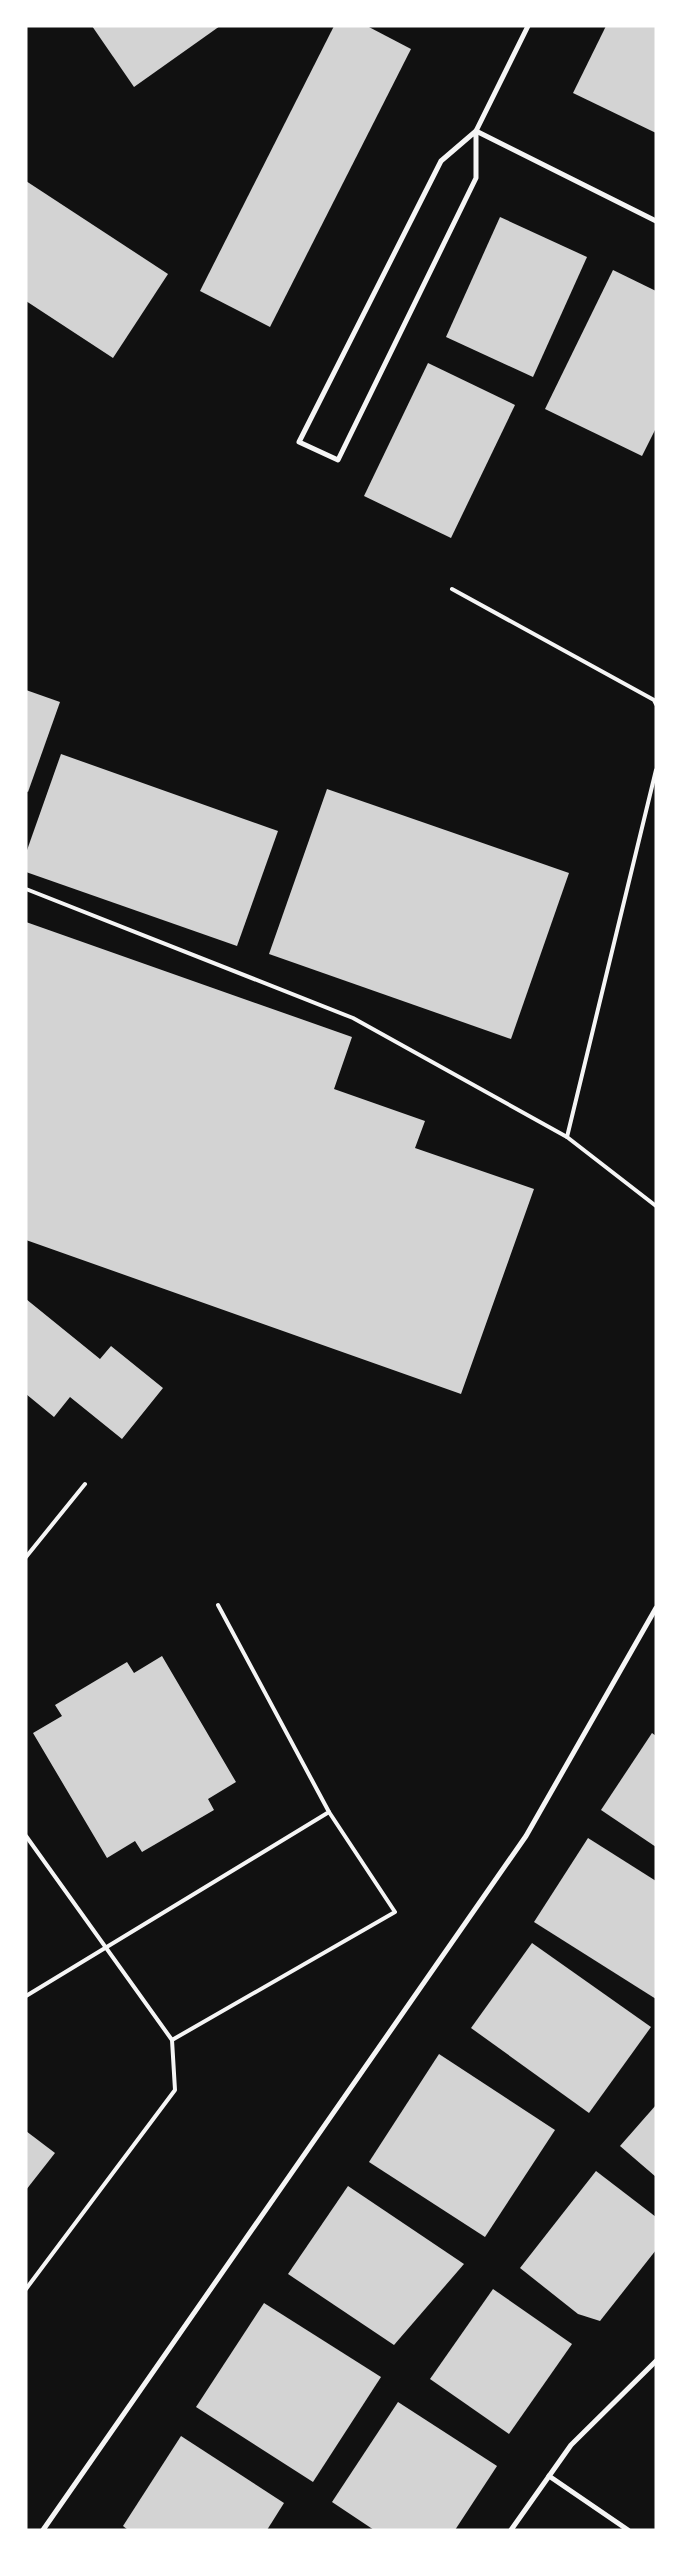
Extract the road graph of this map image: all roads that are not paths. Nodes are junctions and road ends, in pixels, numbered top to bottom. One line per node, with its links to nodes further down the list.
1 (528, 26): 2 (street)
2 (476, 131): 2 (street); 3 (street)
3 (656, 221)
4 (452, 589): 5 (lane)
5 (656, 704)
6 (656, 770): 8 (lane)
7 (26, 889): 8 (lane)
8 (567, 1137): 9 (lane)
9 (656, 1206)
10 (85, 1484): 11 (lane)
11 (26, 1557)
12 (218, 1605): 14 (lane)
13 (656, 1608): 22 (street)
14 (329, 1812): 16 (lane); 18 (lane)
15 (26, 1836): 16 (lane)
16 (107, 1949): 17 (lane); 18 (lane)
17 (26, 1996)
18 (172, 2040): 19 (lane)
19 (26, 2289)
20 (656, 2361): 21 (street)
21 (549, 2476): 23 (street); 24 (street)
22 (44, 2530)
23 (511, 2530)
24 (628, 2530)

